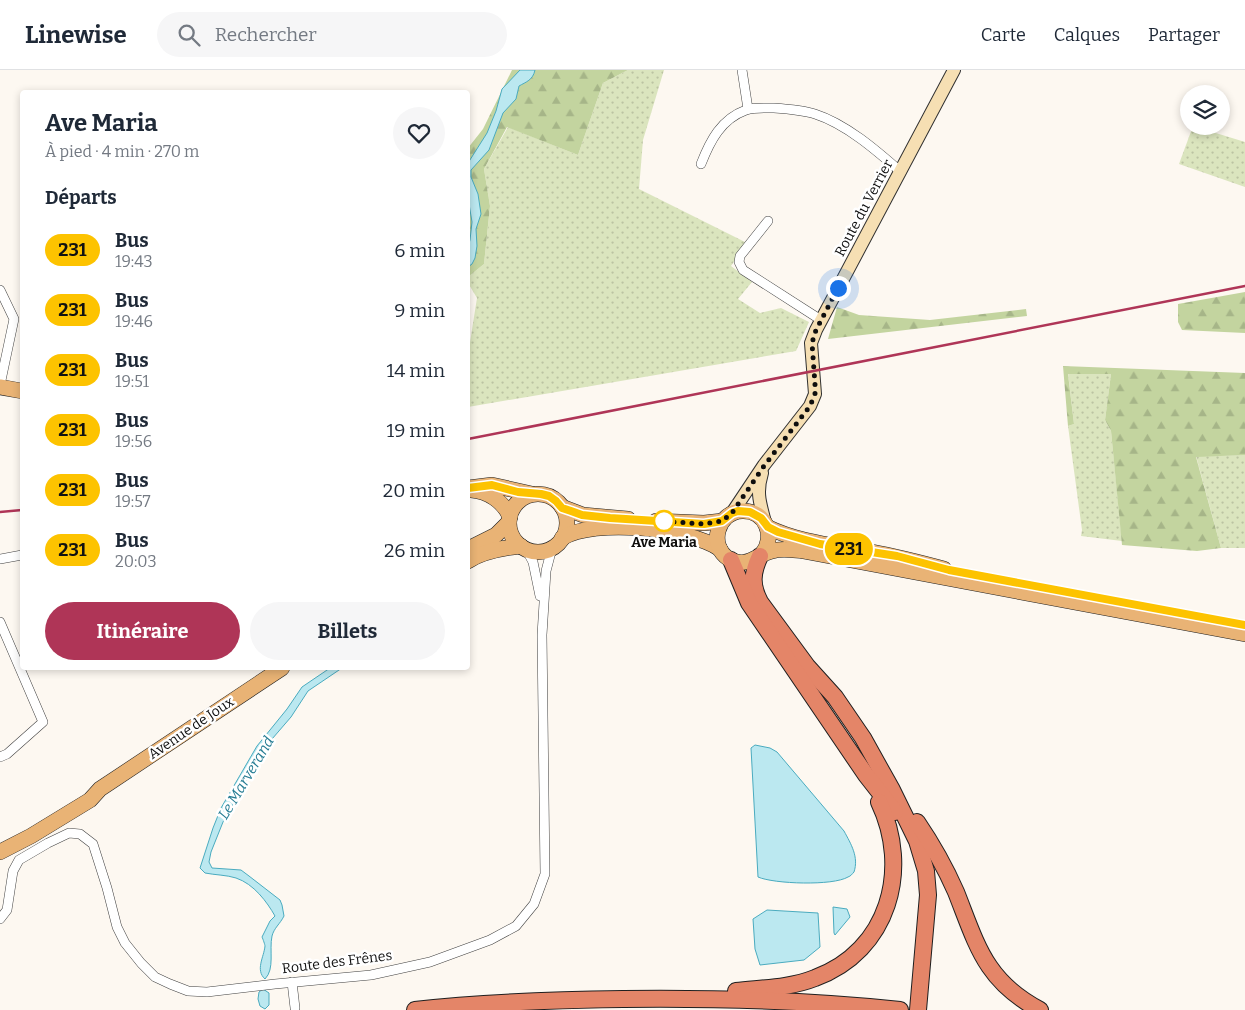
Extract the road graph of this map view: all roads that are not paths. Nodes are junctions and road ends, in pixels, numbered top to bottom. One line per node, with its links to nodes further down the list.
1 (742, 70): 3 (street)
2 (954, 70): 5 (main road, Route du Verrier)
3 (748, 109): 4 (street); 5 (street)
4 (701, 164)
5 (900, 172): 8 (main road, Route du Verrier)
6 (768, 221): 8 (street)
7 (0, 290): 9 (street)
8 (821, 320): 11 (main road, Route du Verrier)
9 (0, 386): 10 (main road)
10 (20, 391)
11 (764, 466): 16 (main road, Route du Verrier); 18 (main road, Route du Verrier)
12 (470, 489): 14 (main road)
13 (470, 489): 17 (main road)
14 (532, 494): 15 (main road); 17 (main road)
15 (562, 508): 16 (main road); 19 (main road)
16 (727, 517): 18 (main road); 21 (main road)
17 (509, 520): 20 (main road); 23 (main road)
18 (766, 524): 24 (main road); 28 (main road)
19 (557, 543): 20 (main road); 21 (main road); 26 (street, Route des Frênes)
20 (523, 547): 23 (main road); 26 (street, Route des Frênes)
21 (726, 554): 24 (main road); 34 (highway)
22 (20, 555): 25 (street)
23 (470, 555)
24 (761, 556): 29 (main road); 36 (highway)
25 (0, 559)
26 (542, 606): 40 (street, Route des Frênes)
27 (0, 622): 30 (street)
28 (1245, 625)
29 (1245, 634)
30 (20, 669)
31 (21, 670): 33 (street)
32 (279, 670): 35 (main road, Avenue de Joux)
33 (0, 757)
34 (866, 775): 41 (highway); 42 (highway)
35 (100, 789): 37 (main road, Avenue de Joux); 38 (main road, Avenue de Joux)
36 (892, 790): 41 (highway); 48 (highway)
37 (0, 843)
38 (0, 852)
39 (0, 919): 40 (street, Route des Frênes)
40 (292, 982): 43 (street)
41 (917, 991): 46 (highway); 47 (highway)
42 (655, 998): 44 (highway); 45 (highway)
43 (295, 1008)
44 (415, 1010)
45 (900, 1010)
46 (913, 1010)
47 (918, 1010)
48 (1040, 1010)

